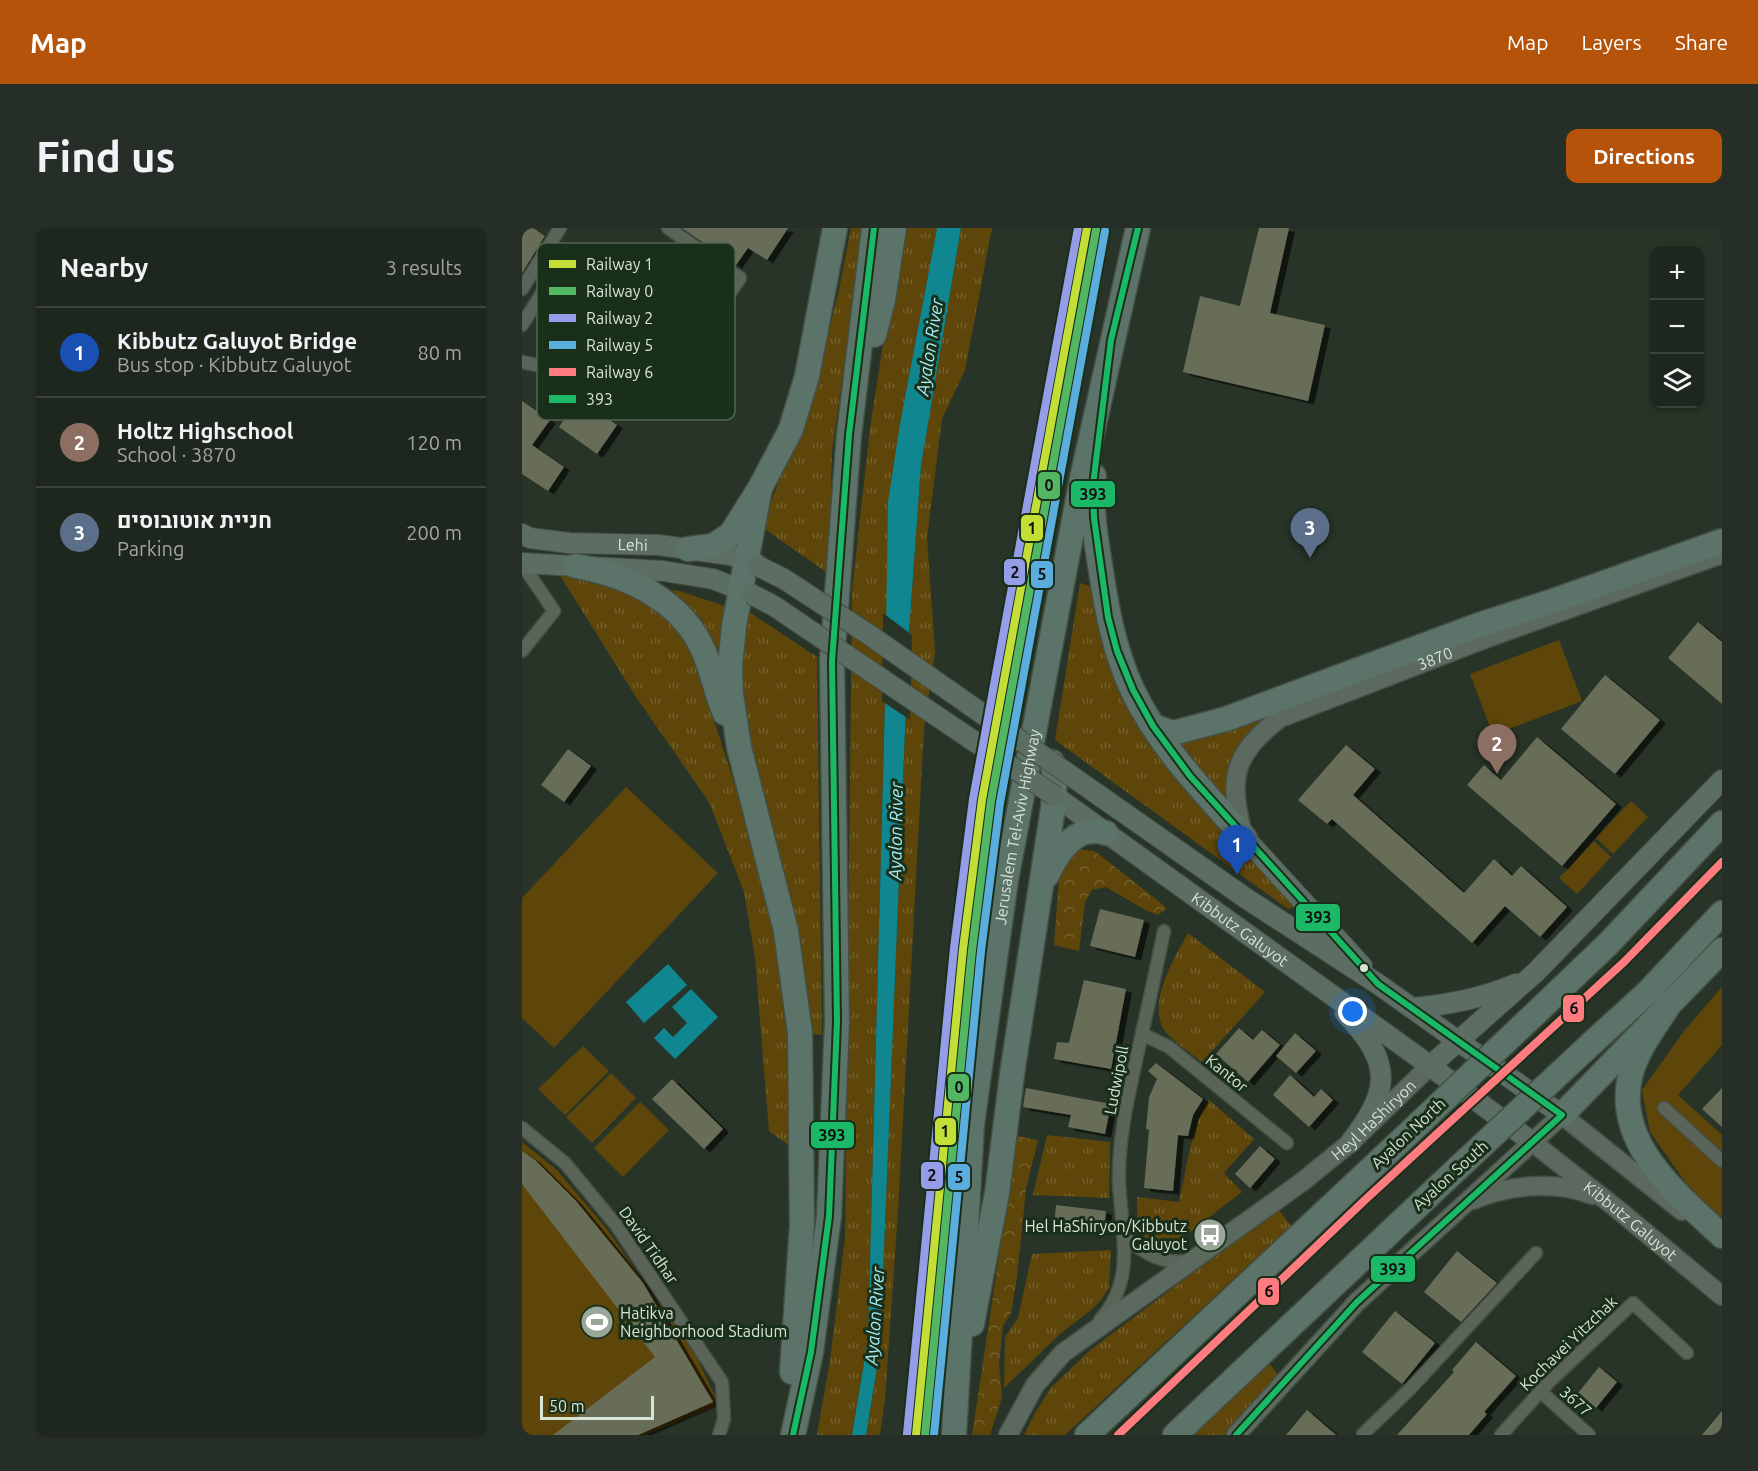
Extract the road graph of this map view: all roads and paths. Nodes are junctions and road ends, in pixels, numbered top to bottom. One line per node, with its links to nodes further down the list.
1 (543, 228): 7 (street)
2 (668, 228): 8 (street)
3 (835, 228): 19 (highway)
4 (874, 228): 18 (highway)
5 (894, 228): 18 (highway)
6 (1138, 228): 15 (highway, Jerusalem Tel-Aviv Highway)
7 (557, 232)
8 (690, 243)
9 (537, 264): 12 (street)
10 (735, 275): 11 (street)
11 (735, 285)
12 (522, 289)
13 (537, 301): 14 (street)
14 (522, 325)
15 (1111, 340): 29 (highway); 67 (highway, Jerusalem Tel-Aviv Highway)
16 (522, 362): 17 (street)
17 (537, 365)
18 (849, 435): 70 (highway)
19 (760, 488): 22 (highway); 24 (highway)
20 (522, 534): 22 (main road, Lehi)
21 (1722, 541): 29 (highway)
22 (688, 549): 24 (main road, Lehi)
23 (1722, 554): 36 (main road, 3870)
24 (752, 562): 27 (highway); 31 (main road, Kibbutz Galuyot, bridge)
25 (522, 563): 26 (main road, Lehi); 28 (street)
26 (576, 567): 27 (main road, Lehi); 30 (highway)
27 (746, 592): 30 (highway); 33 (main road, Kibbutz Galuyot, bridge)
28 (522, 651)
29 (1153, 726): 36 (highway)
30 (739, 747): 69 (highway)
31 (1052, 762): 33 (highway); 43 (main road, Kibbutz Galuyot, bridge)
32 (1722, 780): 41 (main road, Heyl HaShiryon)
33 (1053, 806): 35 (main road, Kibbutz Galuyot); 37 (highway)
34 (1722, 823): 72 (highway, Ayalon North, bridge)
35 (1106, 833): 37 (highway); 42 (main road, Kibbutz Galuyot)
36 (1245, 838): 43 (main road)
37 (1039, 894): 67 (highway)
38 (1722, 913): 73 (highway, Ayalon South, bridge)
39 (1164, 931): 46 (street, Ludwipoll)
40 (1722, 951): 45 (highway)
41 (1536, 972): 44 (main road); 47 (main road, Heyl HaShiryon)
42 (1313, 982): 48 (main road, Kibbutz Galuyot); 54 (main road)
43 (1378, 984): 44 (main road, Kibbutz Galuyot)
44 (1412, 1008): 47 (main road, Kibbutz Galuyot)
45 (1667, 1008): 50 (highway); 58 (highway)
46 (1142, 1035): 53 (street, Kantor); 59 (street, Ludwipoll)
47 (1459, 1040): 48 (main road, Heyl HaShiryon); 50 (main road, Kibbutz Galuyot)
48 (1430, 1066): 52 (main road, Kibbutz Galuyot); 54 (main road, Heyl HaShiryon)
49 (1664, 1108): 55 (street)
50 (1562, 1115): 52 (main road); 60 (main road, Kibbutz Galuyot)
51 (522, 1128): 68 (street, David Tidhar)
52 (1532, 1142): 56 (main road); 57 (main road, Kibbutz Galuyot)
53 (1287, 1143)
54 (1350, 1143): 62 (main road, Heyl HaShiryon)
55 (1722, 1161)
56 (1460, 1206): 57 (main road); 74 (main road)
57 (1616, 1208): 63 (main road, Kibbutz Galuyot)
58 (1722, 1236)
59 (1124, 1238): 62 (street); 64 (street, Ludwipoll)
60 (1722, 1244)
61 (1536, 1254): 75 (street)
62 (1191, 1260): 64 (main road, Heyl HaShiryon)
63 (1722, 1296)
64 (1087, 1335): 71 (main road, Heyl HaShiryon)
65 (1688, 1353): 66 (street, Kochavei Yitzchak)
66 (1540, 1391): 76 (street, Kochavei Yitzchak); 77 (street, 3677)
67 (955, 1425)
68 (719, 1435)
69 (784, 1435)
70 (793, 1435)
71 (1008, 1435)
72 (1087, 1435)
73 (1175, 1435)
74 (1236, 1435)
75 (1365, 1435)
76 (1501, 1435)
77 (1589, 1435)

